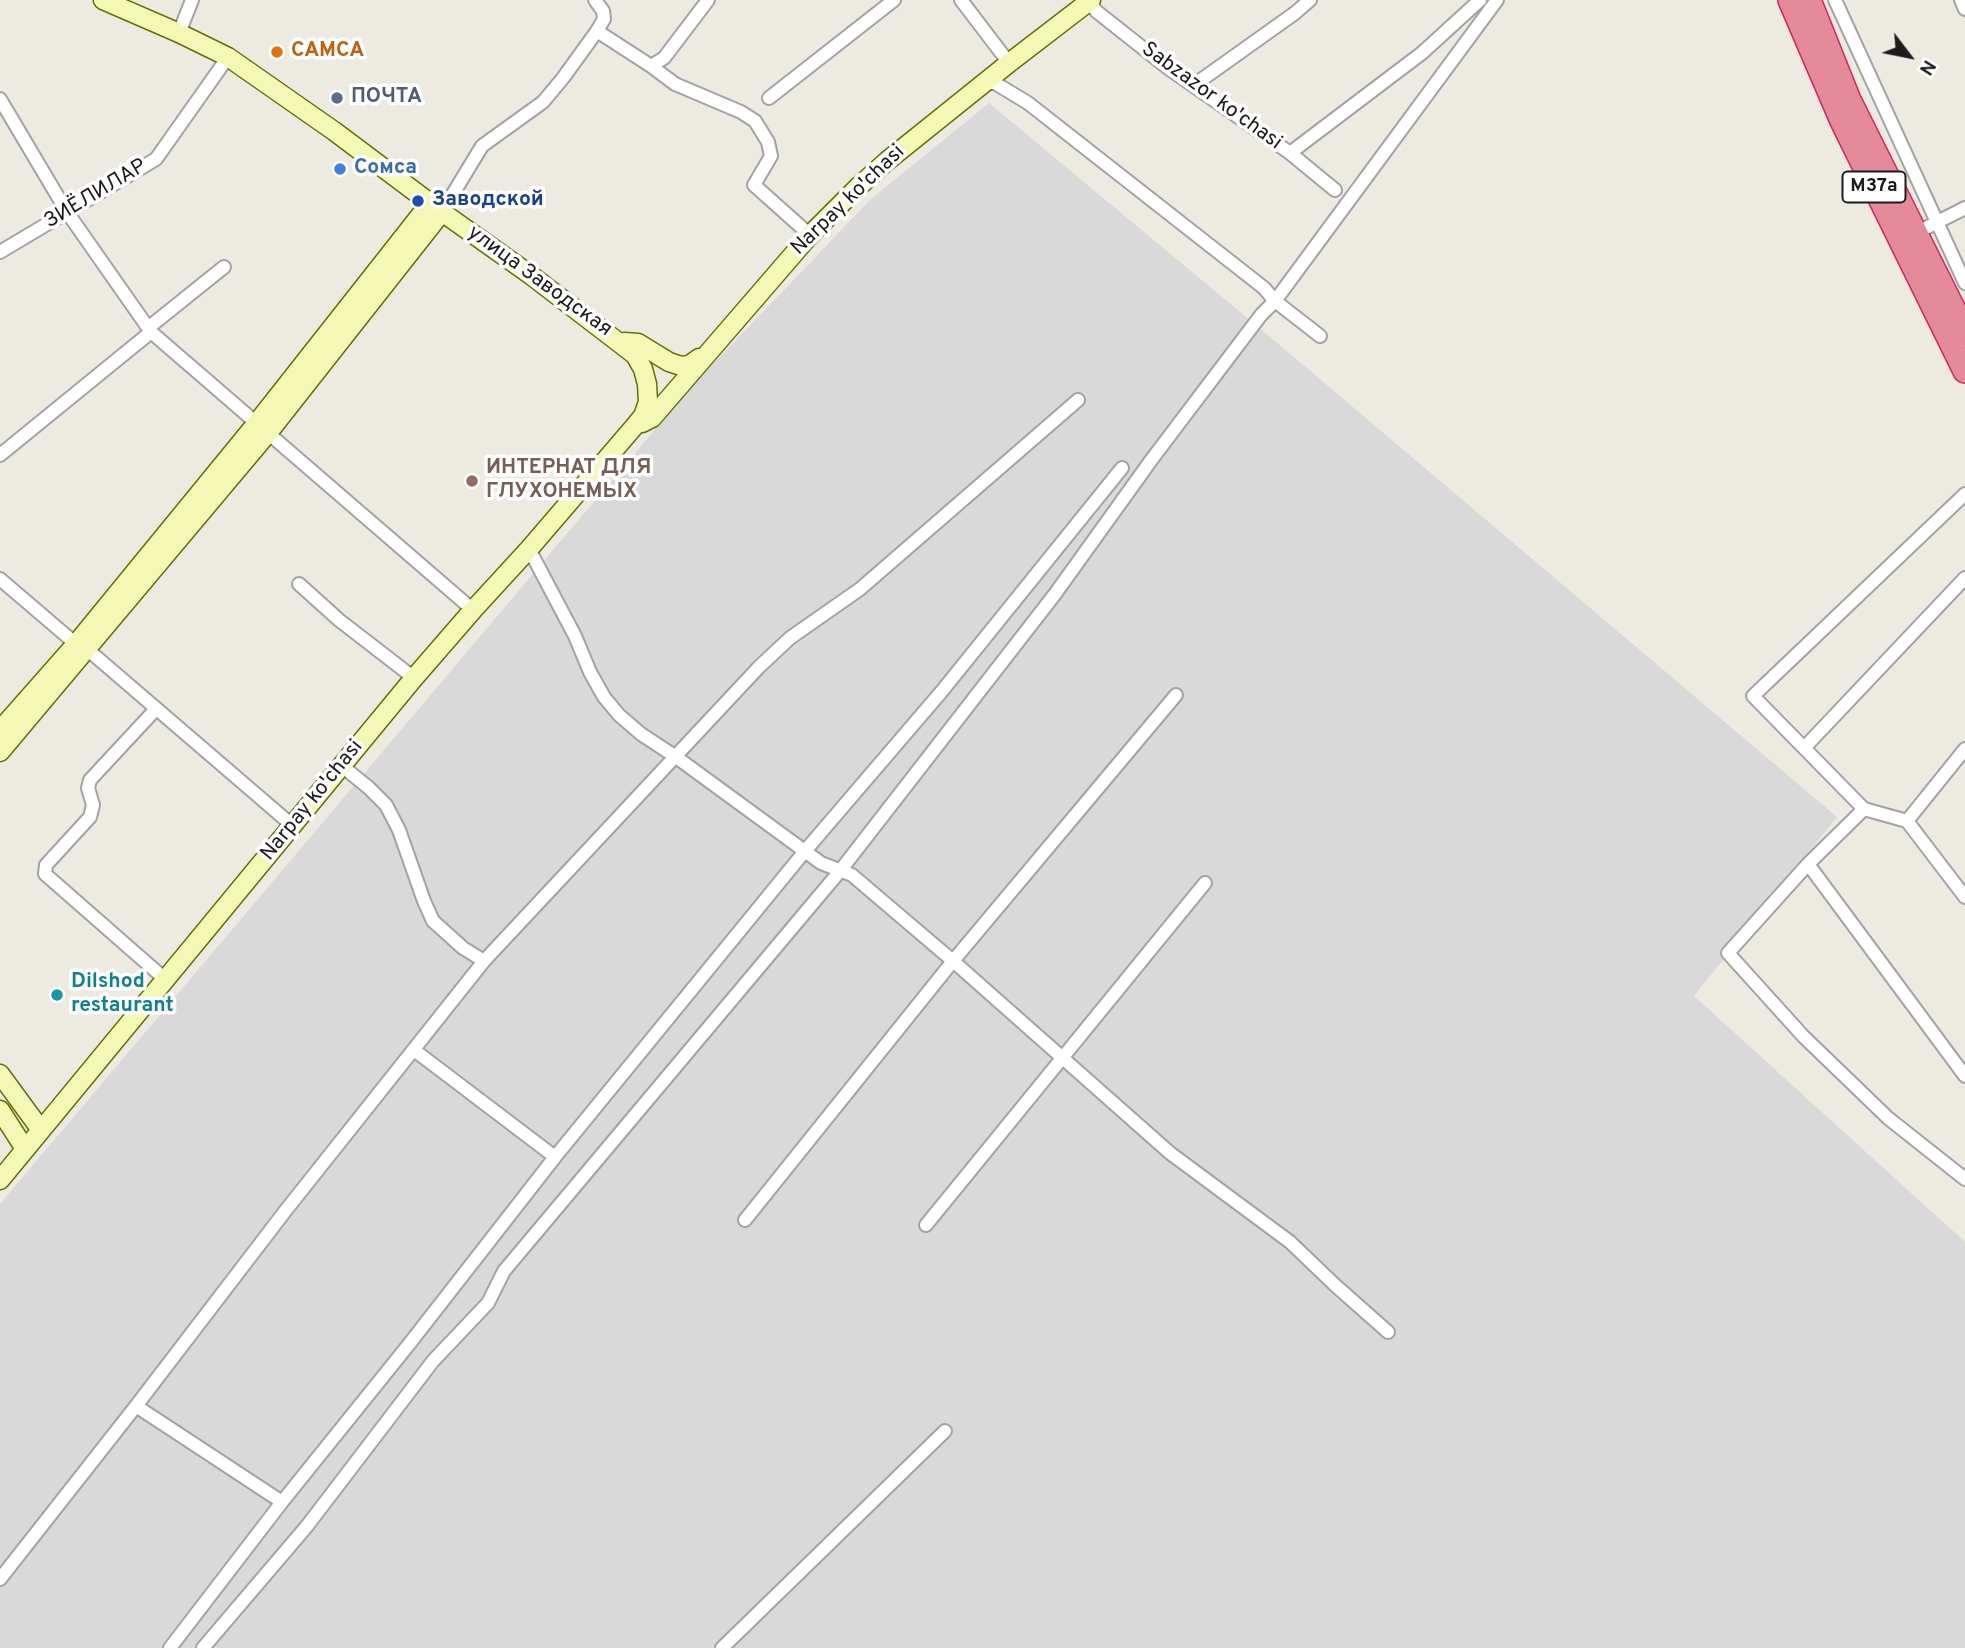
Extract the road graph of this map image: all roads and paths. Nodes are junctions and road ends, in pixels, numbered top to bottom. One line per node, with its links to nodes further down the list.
1 (103, 0): 17 (main road, улица Заводская)
2 (192, 0): 17 (street)
3 (595, 0): 16 (street)
4 (708, 0): 20 (street)
5 (894, 0): 23 (street)
6 (961, 0): 19 (street)
7 (1310, 0): 22 (street)
8 (1480, 0): 25 (street)
9 (1497, 0): 35 (street)
10 (1790, 0): 41 (highway, M37a)
11 (1809, 0): 30 (highway, M37a)
12 (1835, 0): 30 (street)
13 (1961, 0): 15 (street)
14 (1090, 1): 19 (main road, Narpay ko'chasi); 22 (street, Sabzazor ko'chasi)
15 (1965, 9)
16 (597, 31): 20 (street); 27 (street)
17 (179, 33): 18 (main road, улица Заводская)
18 (228, 57): 27 (main road, улица Заводская); 29 (street, ЗИЁЛИЛАР)
19 (1009, 63): 21 (main road, Narpay ko'chasi)
20 (651, 66): 31 (street)
21 (984, 83): 31 (main road, Narpay ko'chasi); 35 (street)
22 (1194, 85): 25 (street, Sabzazor ko'chasi)
23 (769, 98)
24 (0, 99): 29 (street)
25 (1290, 153): 26 (street, Sabzazor ko'chasi)
26 (1335, 190)
27 (436, 207): 39 (main road, улица Заводская); 44 (main road)
28 (1965, 208): 30 (street)
29 (67, 212): 32 (street, ЗИЁЛИЛАР); 36 (street)
30 (1926, 228): 34 (street); 37 (highway, M37a)
31 (810, 235): 40 (main road, Narpay ko'chasi)
32 (0, 251)
33 (224, 267): 36 (street)
34 (1965, 283)
35 (1275, 301): 38 (street); 69 (street)
36 (150, 330): 44 (street); 46 (street)
37 (1965, 332)
38 (1321, 335)
39 (620, 342): 40 (main road, улица Заводская); 42 (main road, улица Заводская)
40 (709, 351): 45 (main road, Narpay ko'chasi)
41 (1965, 371)
42 (647, 384): 45 (main road, Narpay ko'chasi)
43 (1078, 400): 62 (street)
44 (262, 428): 53 (street); 54 (main road)
45 (633, 428): 49 (main road, Narpay ko'chasi)
46 (0, 454)
47 (1122, 468): 67 (street)
48 (1965, 494): 59 (street)
49 (529, 549): 53 (main road, Narpay ko'chasi); 62 (street)
50 (1965, 578): 59 (street)
51 (0, 579): 54 (street)
52 (299, 584): 55 (street)
53 (473, 610): 55 (main road, Narpay ko'chasi)
54 (81, 647): 57 (street); 58 (main road); 61 (main road)
55 (414, 678): 63 (main road, Narpay ko'chasi)
56 (1176, 695): 73 (street)
57 (156, 709): 66 (street); 74 (street)
58 (0, 730)
59 (1804, 748): 64 (street)
60 (1965, 748): 65 (street)
61 (0, 752)
62 (676, 757): 67 (street); 72 (street)
63 (342, 766): 66 (main road, Narpay ko'chasi); 72 (street)
64 (1864, 809): 65 (street); 68 (street)
65 (1907, 821): 71 (street)
66 (292, 826): 74 (main road, Narpay ko'chasi)
67 (805, 851): 69 (street); 82 (street)
68 (1808, 864): 78 (street); 83 (street)
69 (840, 871): 73 (street); 93 (street)
70 (1205, 883): 76 (street)
71 (1965, 897)
72 (484, 961): 75 (street)
73 (953, 961): 76 (street); 85 (street)
74 (166, 980): 80 (main road, Narpay ko'chasi)
75 (414, 1050): 82 (street); 88 (street)
76 (1062, 1058): 86 (street); 87 (street)
77 (0, 1074): 80 (main road)
78 (1965, 1076)
79 (0, 1110): 81 (main road)
80 (41, 1130): 81 (main road, Narpay ko'chasi)
81 (25, 1149): 84 (main road, Narpay ko'chasi)
82 (555, 1157): 90 (street)
83 (1965, 1179)
84 (0, 1180)
85 (745, 1220)
86 (926, 1225)
87 (1388, 1332)
88 (136, 1406): 90 (street); 91 (street)
89 (945, 1431): 94 (street)
90 (282, 1502): 92 (street)
91 (0, 1579)
92 (170, 1648)
93 (203, 1648)
94 (722, 1648)

